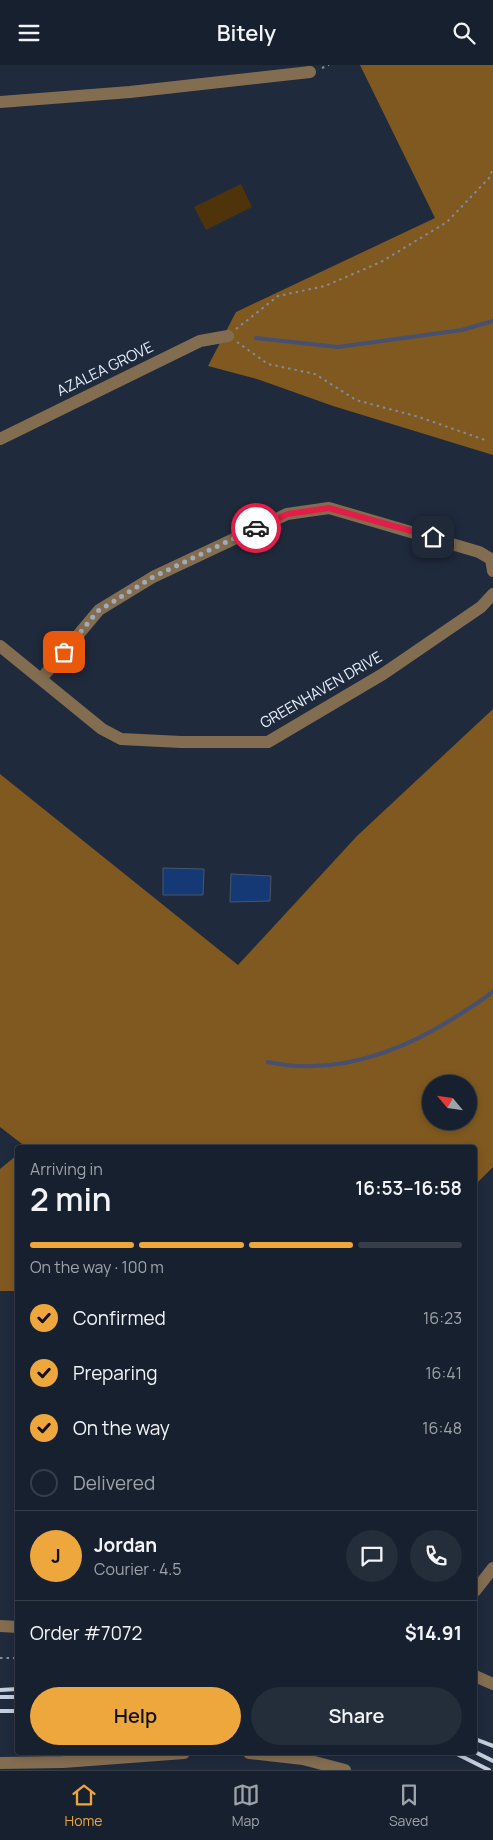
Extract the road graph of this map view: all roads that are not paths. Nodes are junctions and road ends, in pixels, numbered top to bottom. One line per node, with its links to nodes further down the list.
1 (310, 72): 2 (street)
2 (0, 102)
3 (228, 336): 4 (street, AZALEA GROVE)
4 (0, 439)
5 (493, 571): 8 (street)
6 (493, 594): 8 (street, GREENHAVEN DRIVE)
7 (0, 646): 8 (street, GREENHAVEN DRIVE)
8 (41, 679)
9 (493, 1568): 10 (street)
10 (477, 1588)
11 (0, 1626): 12 (street)
12 (15, 1627)
13 (477, 1677): 14 (street)
14 (493, 1684)
15 (157, 1755): 18 (street)
16 (273, 1755): 19 (street)
17 (334, 1755): 19 (street)
18 (0, 1763)
19 (330, 1767): 20 (street)
20 (345, 1770)

